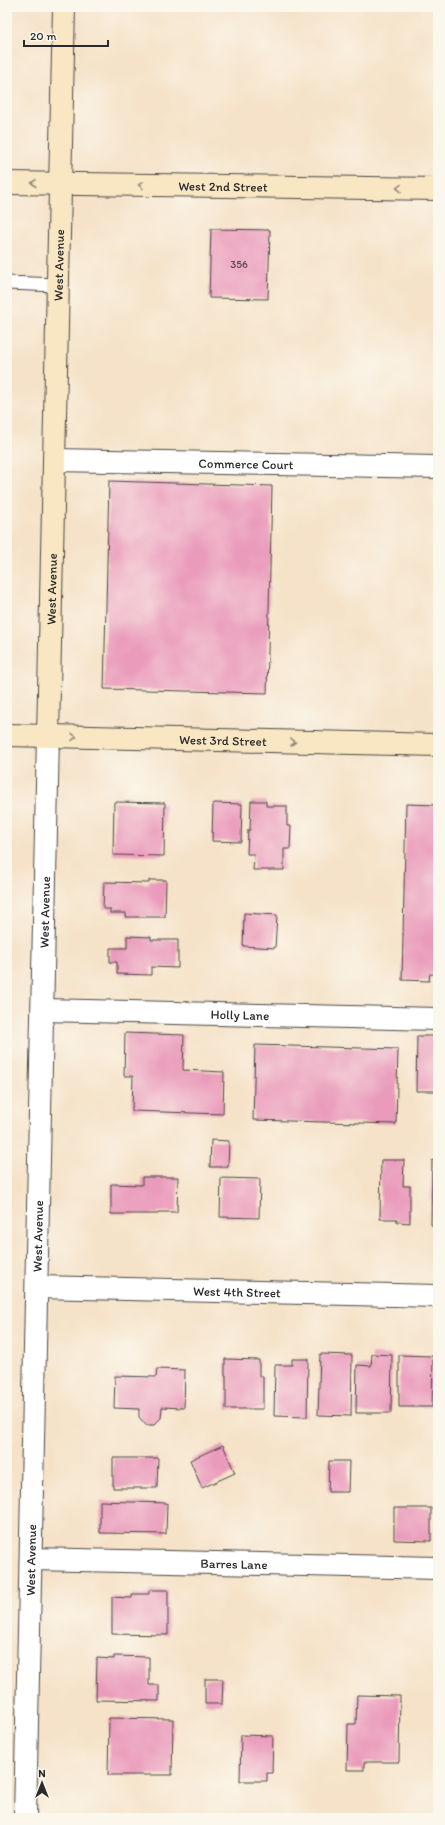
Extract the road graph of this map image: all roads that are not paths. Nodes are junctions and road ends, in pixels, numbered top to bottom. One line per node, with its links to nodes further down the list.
1 (64, 7): 3 (main road, West Avenue)
2 (7, 183): 3 (main road, West 2nd Street, one-way to 2)
3 (60, 184): 4 (main road, West 2nd Street, one-way to 3); 6 (main road, West Avenue)
4 (438, 189)
5 (7, 283): 6 (lane)
6 (58, 285): 7 (main road, West Avenue)
7 (54, 460): 8 (street, Commerce Court); 10 (main road, West Avenue)
8 (438, 467)
9 (7, 735): 10 (main road, West 3rd Street)
10 (48, 736): 11 (main road, West 3rd Street, one-way to 11); 12 (street, West Avenue)
11 (438, 745)
12 (43, 1010): 13 (street, Holly Lane); 14 (street, West Avenue)
13 (438, 1019)
14 (37, 1287): 15 (street, West 4th Street); 16 (street, West Avenue)
15 (438, 1296)
16 (31, 1559): 17 (street, Barres Lane); 18 (street, West Avenue)
17 (438, 1568)
18 (25, 1818)

